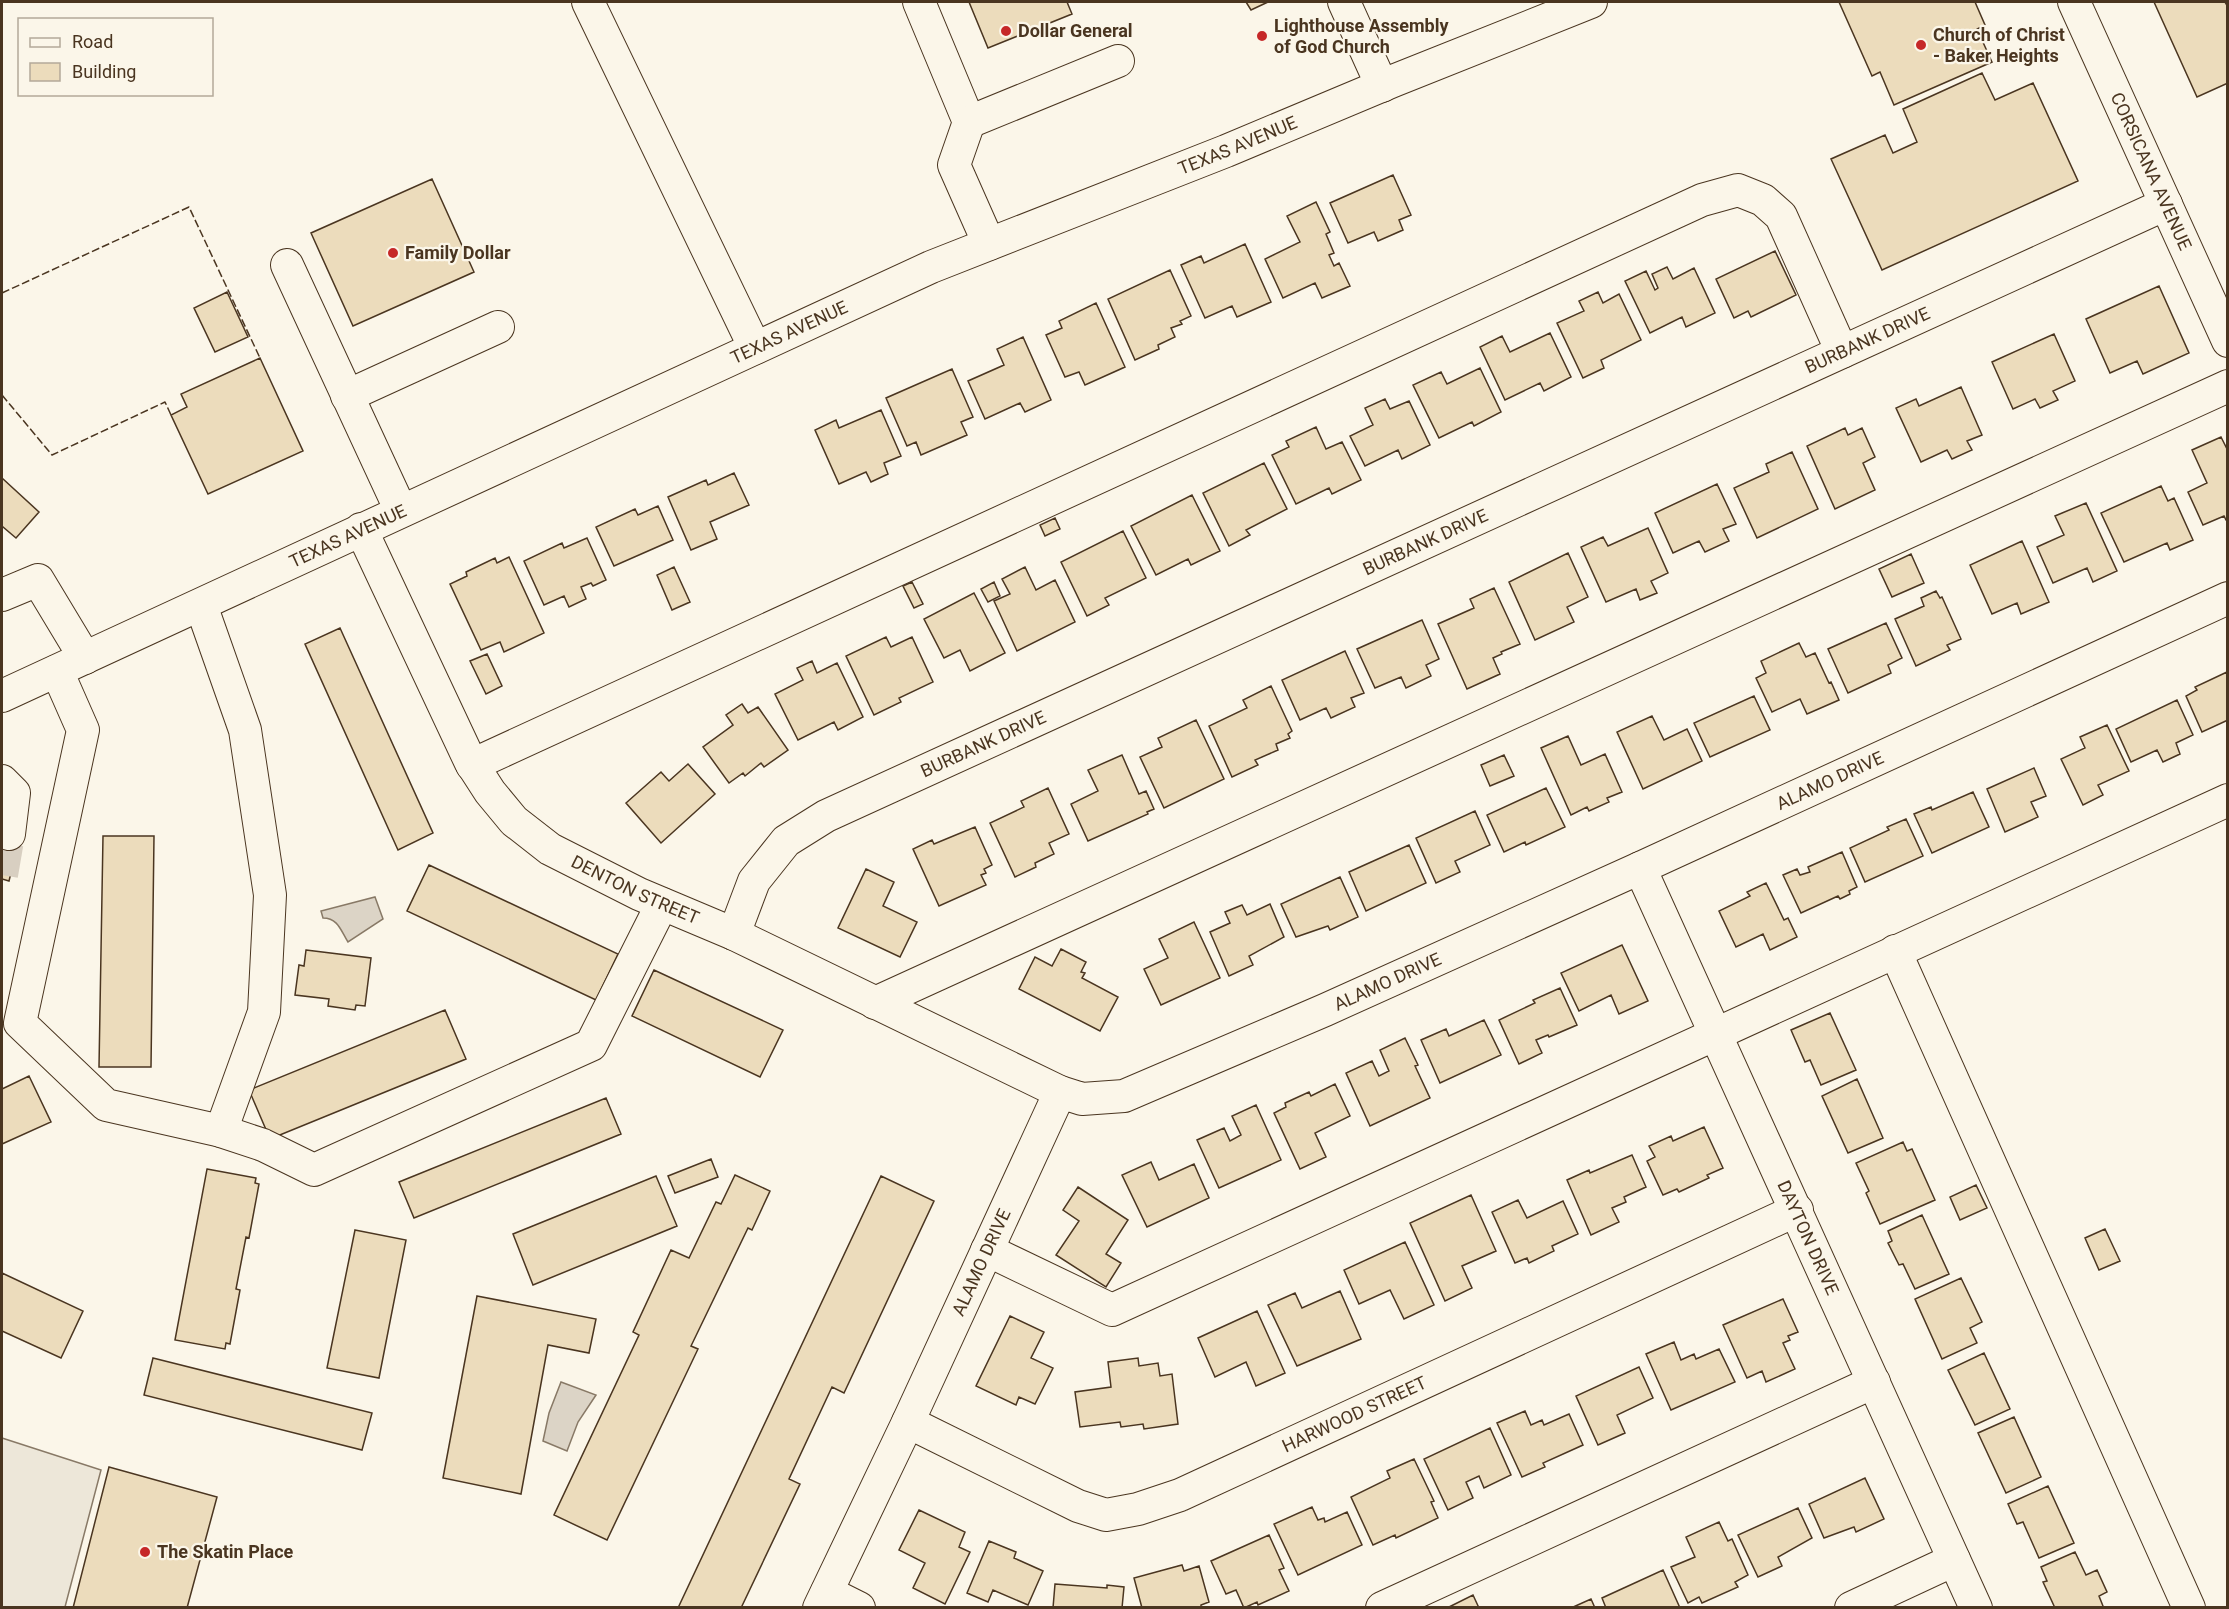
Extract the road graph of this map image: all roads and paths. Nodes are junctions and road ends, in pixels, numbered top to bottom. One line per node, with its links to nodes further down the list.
1 (588, 2): 14 (street)
2 (920, 2): 8 (street)
3 (1344, 2): 7 (street)
4 (1591, 2): 7 (street, TEXAS AVENUE)
5 (2073, 2): 9 (street, CORSICANA AVENUE)
6 (1118, 61): 8 (street)
7 (1382, 86): 10 (street, TEXAS AVENUE)
8 (969, 122): 10 (street)
9 (2166, 204): 13 (street, CORSICANA AVENUE); 15 (street, BURBANK DRIVE)
10 (989, 244): 14 (street, TEXAS AVENUE)
11 (287, 265): 17 (street)
12 (498, 327): 17 (street)
13 (2228, 341)
14 (755, 348): 18 (street, TEXAS AVENUE)
15 (1842, 352): 26 (street); 32 (street, BURBANK DRIVE)
16 (2228, 386): 34 (street)
17 (347, 396): 18 (street)
18 (401, 511): 19 (street, TEXAS AVENUE)
19 (361, 529): 22 (street, TEXAS AVENUE); 26 (street, DENTON STREET)
20 (2, 595): 23 (street)
21 (2228, 598): 30 (street, ALAMO DRIVE)
22 (201, 605): 23 (street, TEXAS AVENUE); 38 (street)
23 (85, 658): 24 (street, TEXAS AVENUE)
24 (57, 671): 25 (street, TEXAS AVENUE); 35 (street)
25 (2, 696)
26 (472, 765): 31 (street, DENTON STREET)
27 (2, 781): 29 (street)
28 (2228, 800): 33 (street)
29 (9, 834)
30 (1640, 868): 36 (street, DAYTON DRIVE); 37 (street, ALAMO DRIVE)
31 (662, 904): 32 (street, DENTON STREET); 38 (street)
32 (734, 934): 34 (street, DENTON STREET)
33 (1895, 951): 36 (street); 49 (street)
34 (875, 1003): 37 (street, DENTON STREET)
35 (11, 1028): 38 (street)
36 (1715, 1033): 39 (street, DAYTON DRIVE); 40 (street)
37 (1060, 1092): 40 (street, ALAMO DRIVE)
38 (221, 1131)
39 (1797, 1210): 41 (street, DAYTON DRIVE); 42 (street, HARWOOD STREET)
40 (987, 1250): 42 (street, ALAMO DRIVE)
41 (1874, 1382): 43 (street, DAYTON DRIVE); 46 (street)
42 (908, 1422): 44 (street, ALAMO DRIVE)
43 (1954, 1560): 47 (street); 48 (street, DAYTON DRIVE)
44 (823, 1600): 45 (street)
45 (859, 1608)
46 (1382, 1608)
47 (1851, 1608)
48 (1977, 1608)
49 (2189, 1608)

